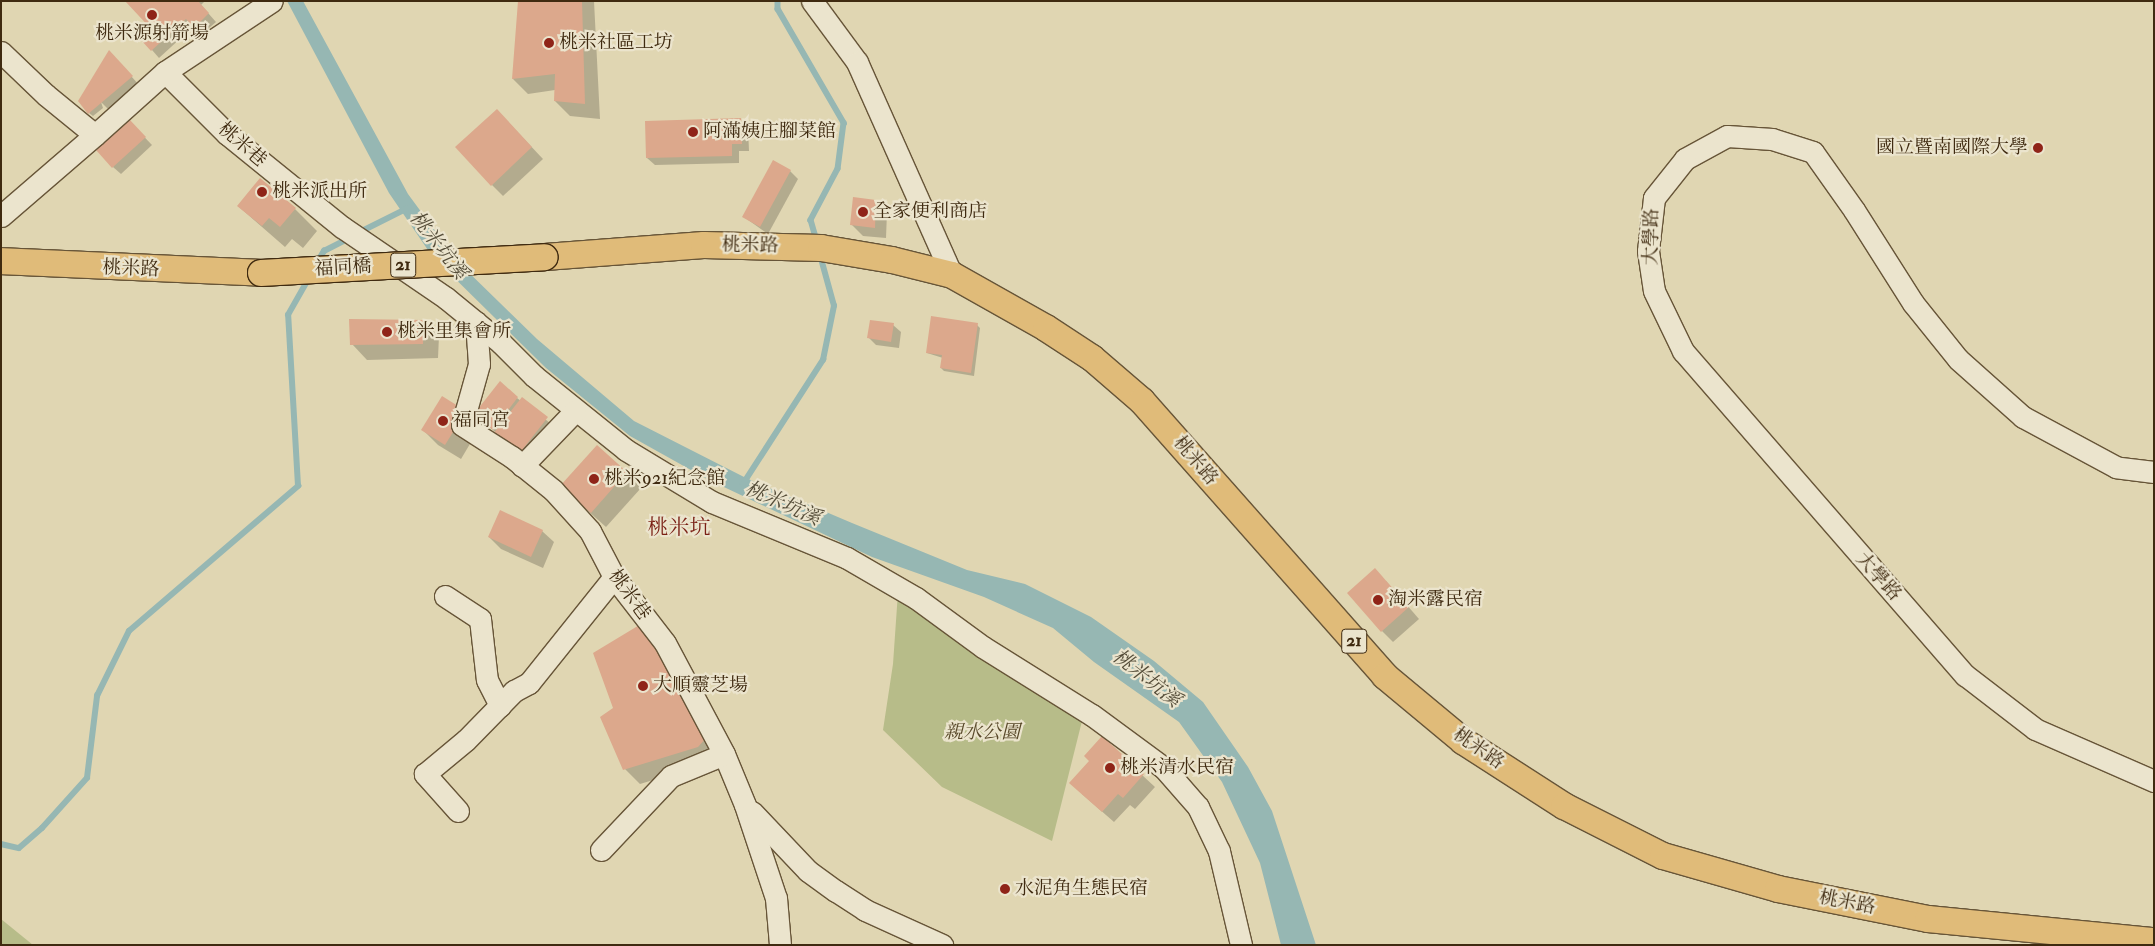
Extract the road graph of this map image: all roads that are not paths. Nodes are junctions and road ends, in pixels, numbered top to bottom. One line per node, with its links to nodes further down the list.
1 (812, 1): 10 (street)
2 (263, 6): 4 (street)
3 (2, 56): 5 (street)
4 (165, 72): 5 (street); 11 (street, 桃米巷)
5 (95, 135): 6 (street)
6 (1, 216)
7 (545, 256): 9 (main road, 福同橋 / 21, bridge); 10 (main road, 桃米路 / 21)
8 (1, 261): 9 (main road, 桃米路 / 21)
9 (260, 272)
10 (952, 275): 23 (main road, 桃米路 / 21)
11 (476, 322): 12 (street); 13 (street, 桃米巷)
12 (575, 411): 13 (street); 26 (street)
13 (522, 466): 15 (street, 桃米巷)
14 (2154, 472): 19 (street, 大學路)
15 (614, 577): 17 (street); 18 (street, 桃米巷)
16 (444, 596): 17 (street)
17 (500, 706): 21 (street)
18 (724, 754): 20 (street, 桃米巷); 22 (street)
19 (2154, 781)
20 (745, 805): 24 (street, 桃米巷); 25 (street)
21 (458, 811)
22 (601, 850)
23 (2154, 941)
24 (780, 945)
25 (942, 945)
26 (1241, 945)

